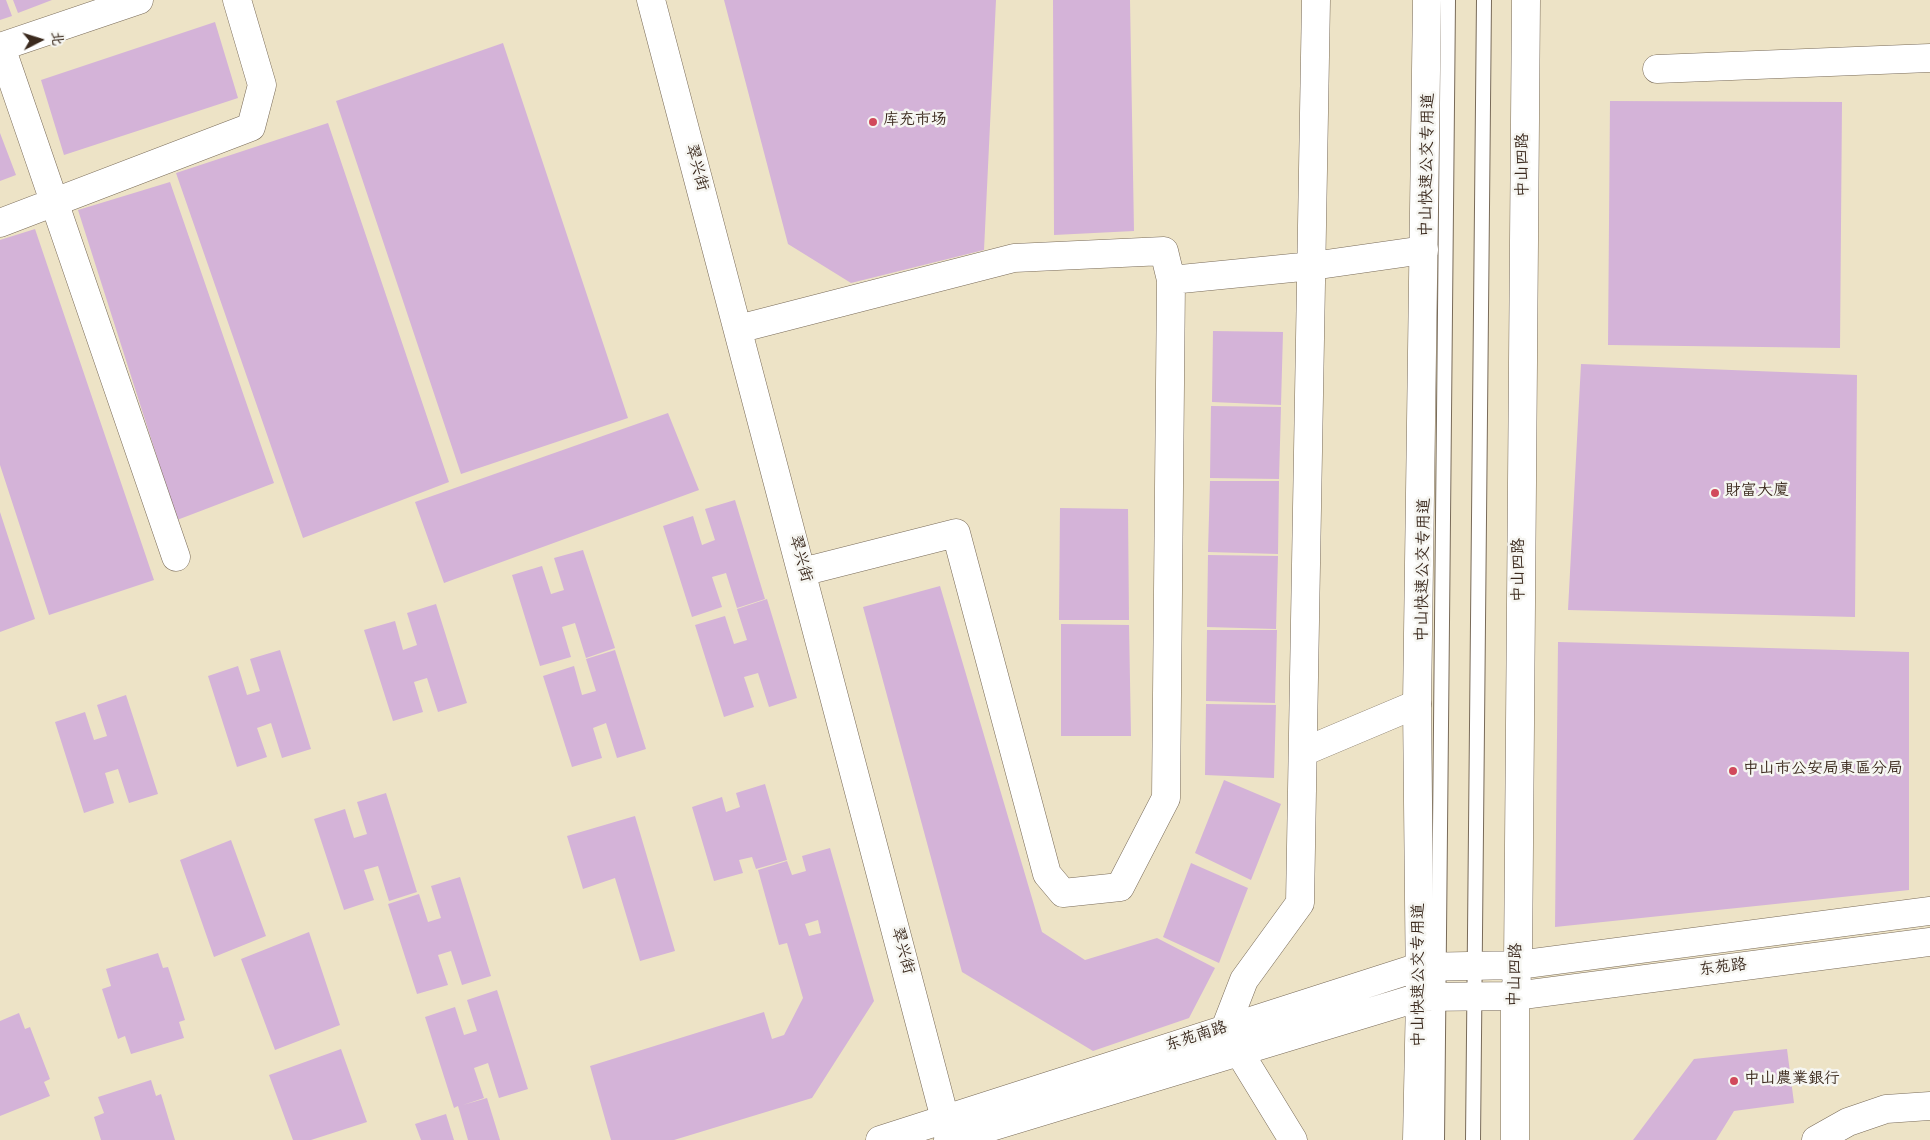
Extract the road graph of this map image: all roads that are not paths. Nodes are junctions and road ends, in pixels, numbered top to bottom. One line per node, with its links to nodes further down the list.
1 (139, 0): 9 (street)
2 (237, 0): 12 (street)
3 (651, 0): 16 (street, 翠兴街)
4 (1316, 0): 14 (street)
5 (1427, 0): 13 (street)
6 (1448, 0): 25 (lane, 中山快速公交专用道)
7 (1484, 0): 24 (lane)
8 (1526, 0): 23 (street, 中山四路)
9 (0, 47): 17 (street)
10 (1930, 58): 11 (street)
11 (1656, 69)
12 (0, 223)
13 (1424, 250): 14 (street); 19 (street)
14 (1312, 266): 15 (street); 20 (street)
15 (1171, 280): 16 (street); 18 (street)
16 (738, 329): 18 (street, 翠兴街)
17 (176, 557)
18 (802, 572): 32 (street, 翠兴街)
19 (1417, 704): 20 (street); 25 (street)
20 (1303, 752): 29 (street)
21 (1930, 910): 23 (street, 东苑路)
22 (1930, 942): 28 (street, 东苑路)
23 (1518, 965): 24 (street, 东苑南路); 28 (street, 中山四路)
24 (1474, 966): 25 (street, 东苑南路); 27 (lane)
25 (1428, 967): 26 (street); 29 (street, 东苑南路)
26 (1430, 996): 27 (street, 东苑南路); 30 (street, 东苑南路); 35 (street); 36 (lane, 中山快速公交专用道)
27 (1475, 996): 28 (street, 东苑南路); 37 (lane)
28 (1515, 996): 38 (street, 中山四路)
29 (1225, 1029): 30 (street); 32 (street, 东苑南路)
30 (1239, 1052): 32 (street, 东苑南路); 34 (street)
31 (1930, 1106): 39 (street)
32 (947, 1130): 33 (street, 东苑南路)
33 (880, 1140)
34 (1293, 1140)
35 (1417, 1140)
36 (1438, 1140)
37 (1473, 1140)
38 (1515, 1140)
39 (1816, 1140)

